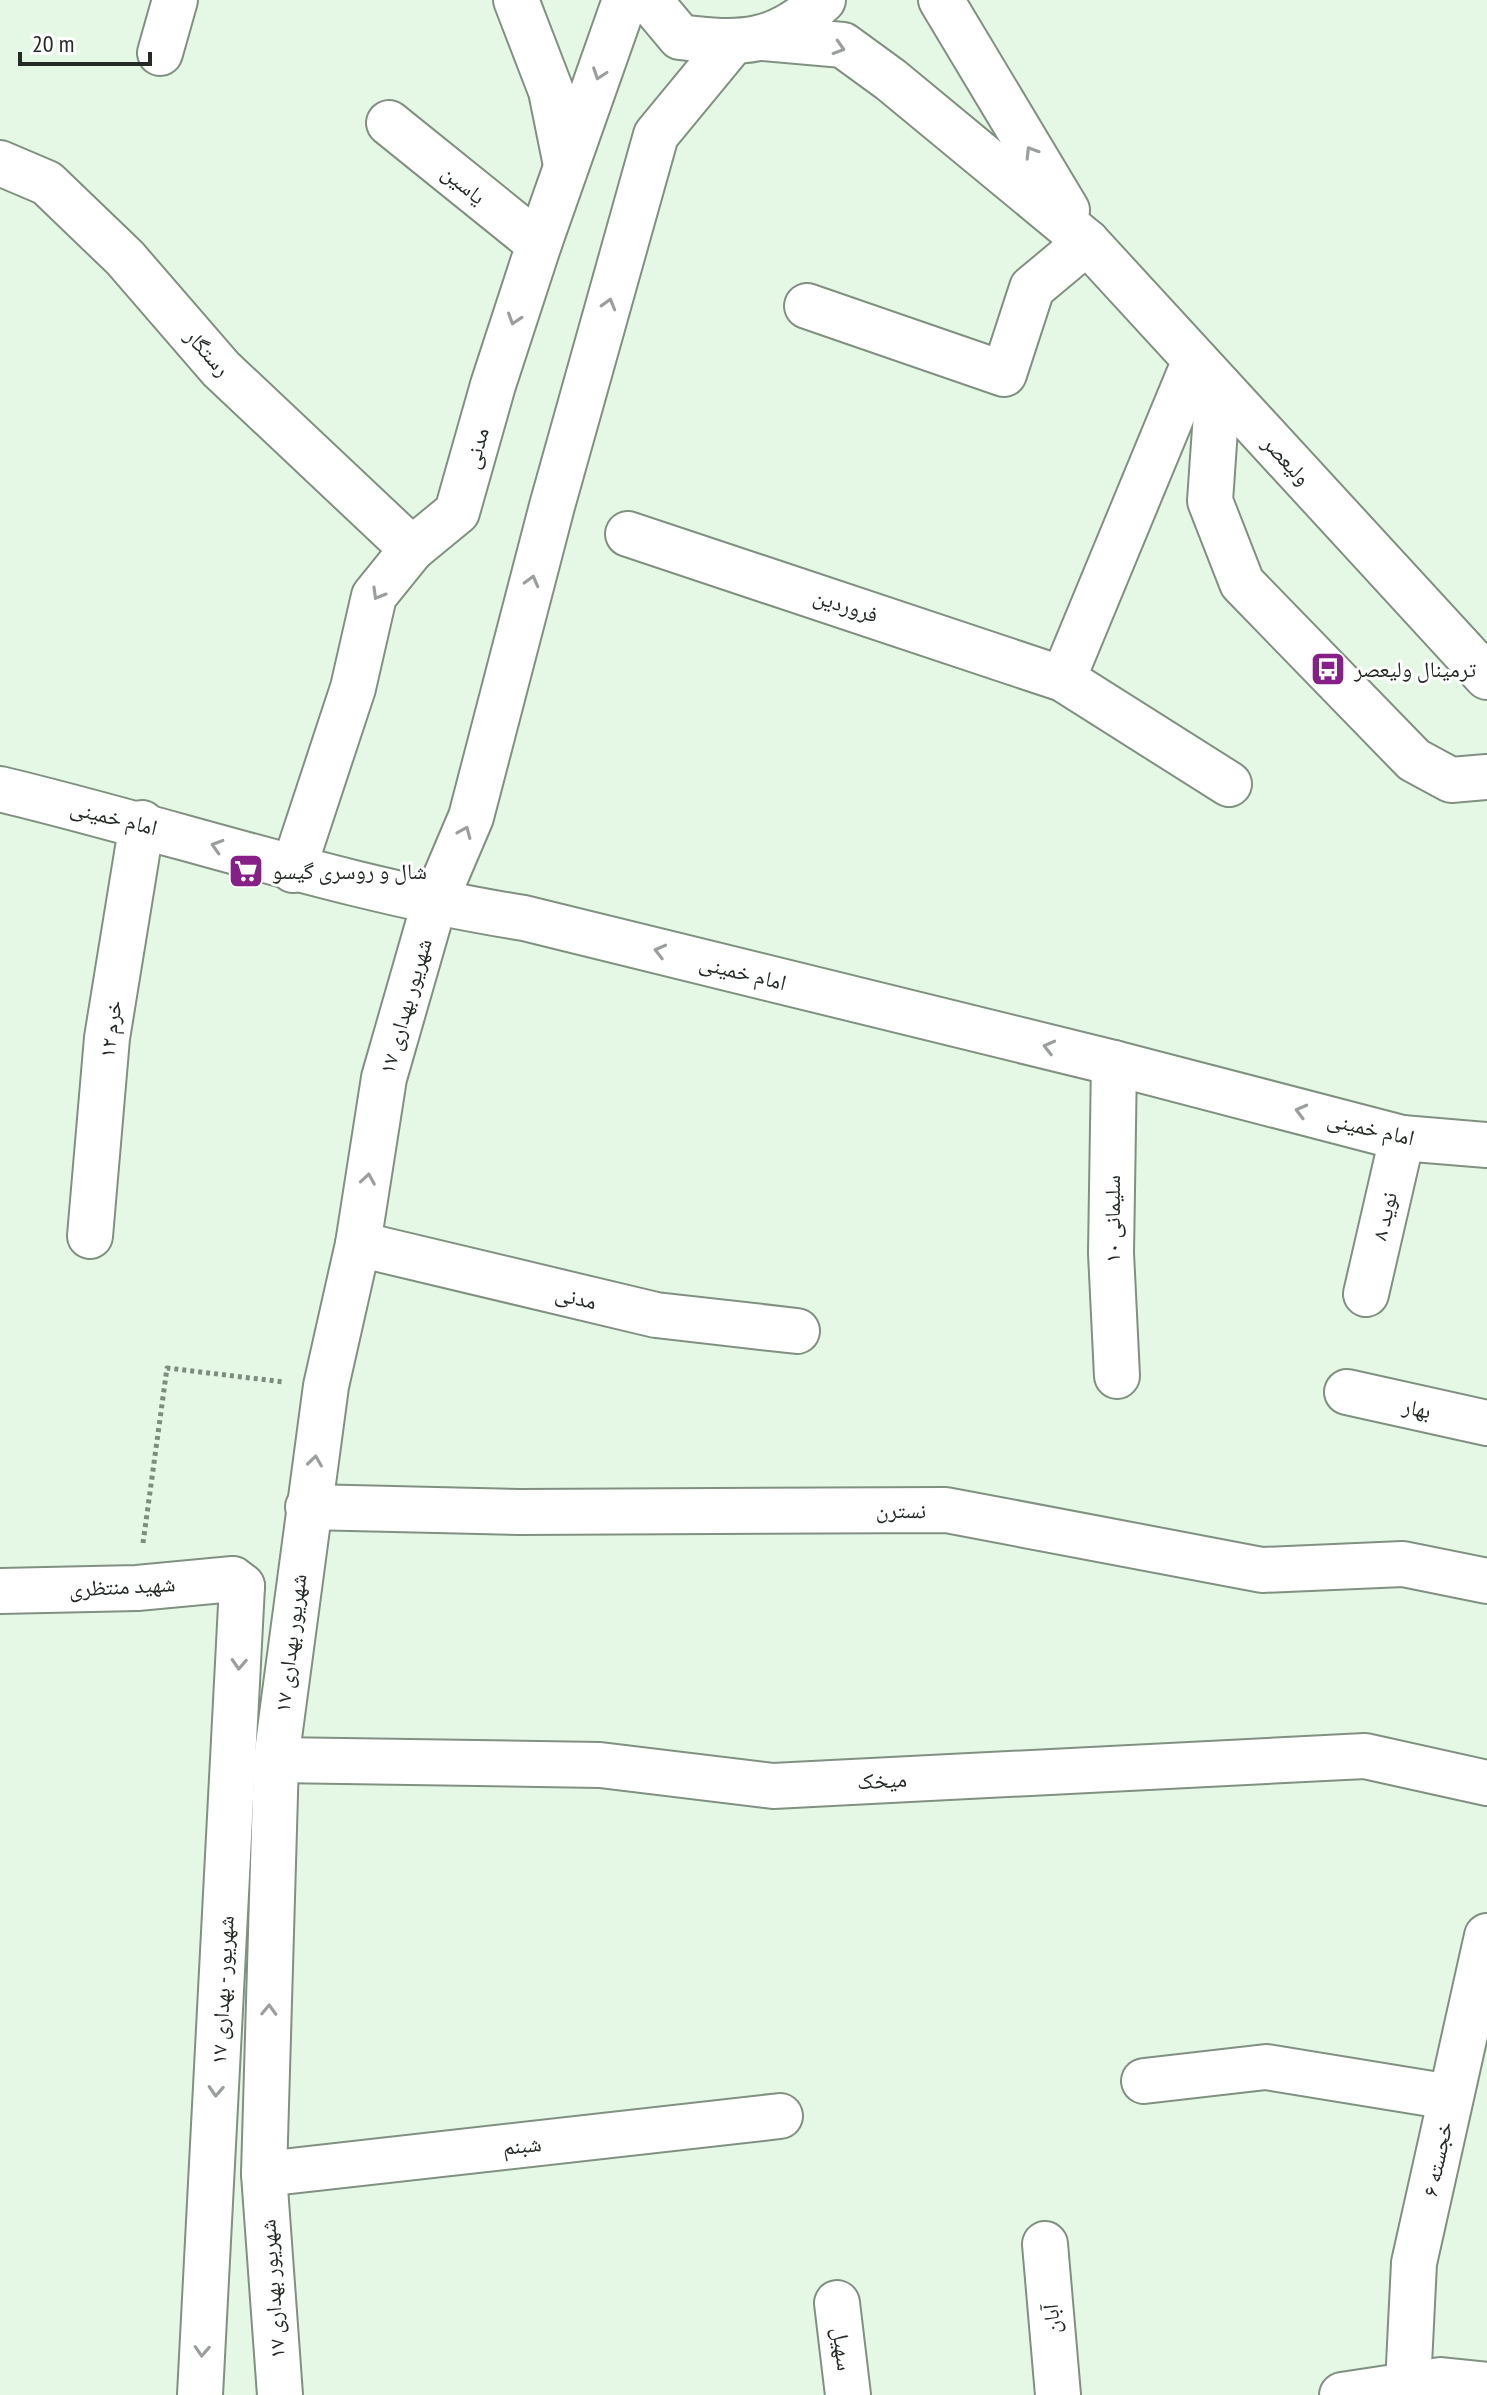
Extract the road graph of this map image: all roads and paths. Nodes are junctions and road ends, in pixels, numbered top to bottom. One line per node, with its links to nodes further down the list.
1 (175, 0): 8 (street)
2 (516, 0): 11 (street)
3 (625, 0): 11 (street, مدنی, one-way to 11)
4 (649, 0): 7 (street)
5 (823, 0): 7 (street)
6 (941, 0): 12 (street, one-way to 6)
7 (747, 41): 12 (street, one-way to 12); 25 (street, one-way to 7)
8 (160, 53)
9 (389, 123): 13 (street, یاسین)
10 (0, 163): 17 (street, رستگار)
11 (566, 165): 13 (street, مدنی)
12 (1087, 242): 14 (street); 15 (street, ولیعصر)
13 (539, 244): 17 (street, مدنی, one-way to 17)
14 (807, 306)
15 (1206, 373): 18 (street, ولیعصر); 19 (street); 20 (street)
16 (628, 534): 19 (street, فروردین)
17 (412, 549): 24 (street, مدنی, one-way to 24)
18 (1487, 677)
19 (1063, 679): 21 (street, فروردین)
20 (1487, 777)
21 (1229, 784)
22 (0, 789): 23 (street, امام خمینی)
23 (142, 823): 24 (street, امام خمینی, one-way to 23); 29 (street, خرم ۱۲)
24 (293, 870): 25 (street, امام خمینی)
25 (434, 904): 26 (street, امام خمینی, one-way to 25); 30 (street, ۱۷ شهریور بهداری, one-way to 25)
26 (1114, 1063): 27 (street, امام خمینی, one-way to 26); 33 (street, سلیمانی ۱۰)
27 (1402, 1138): 28 (street, امام خمینی); 31 (street, نوید ۸)
28 (1487, 1145)
29 (90, 1236)
30 (358, 1244): 32 (street, مدنی); 34 (street, ۱۷ شهریور بهداری)
31 (1366, 1294)
32 (797, 1331)
33 (1117, 1376)
34 (326, 1386): 37 (street, ۱۷ شهریور بهداری, one-way to 34); 40 (path)
35 (1347, 1392): 36 (street, بهار)
36 (1487, 1423)
37 (308, 1507): 38 (street, نسترن); 42 (street, ۱۷ شهریور بهداری)
38 (1487, 1581)
39 (242, 1586): 40 (street, شهید منتظری); 53 (street, ۱۷ شهریور - بهداری, one-way to 53)
40 (137, 1588): 41 (street, شهید منتظری)
41 (0, 1591)
42 (276, 1760): 43 (street, میخک); 48 (street, ۱۷ شهریور بهداری, one-way to 42)
43 (1487, 1783)
44 (1487, 1936): 46 (street, خجسته ۶)
45 (1144, 2081): 46 (street)
46 (1450, 2097): 51 (street, خجسته ۶)
47 (780, 2116): 48 (street, شبنم)
48 (264, 2174): 54 (street, ۱۷ شهریور بهداری)
49 (1045, 2244): 56 (street, آبان)
50 (837, 2303): 55 (street, سهیل)
51 (1408, 2385): 52 (street); 57 (street)
52 (1487, 2385)
53 (200, 2395)
54 (280, 2395)
55 (848, 2395)
56 (1058, 2395)
57 (1342, 2395)

